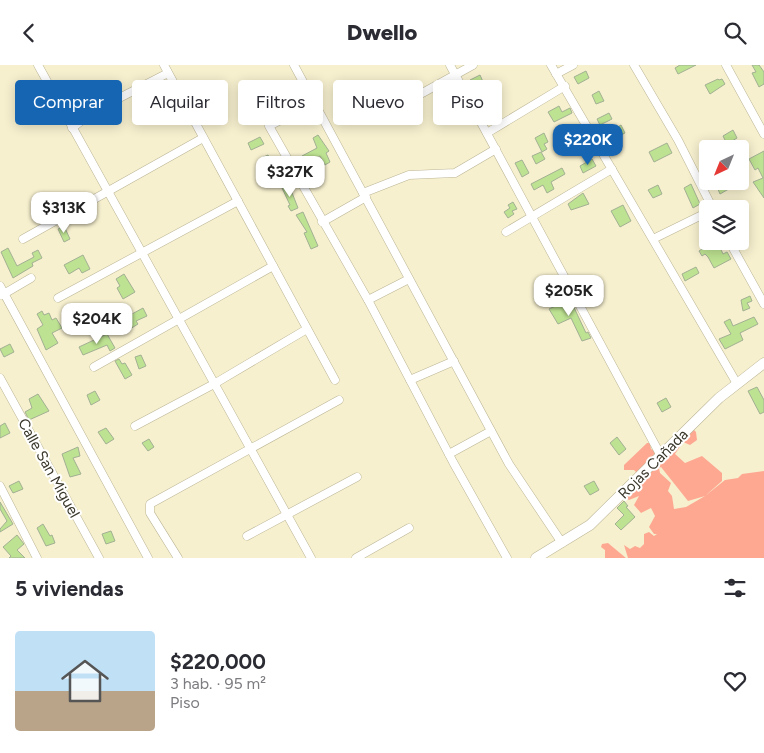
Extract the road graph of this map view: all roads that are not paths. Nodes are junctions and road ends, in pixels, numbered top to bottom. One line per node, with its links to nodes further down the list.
1 (38, 65): 18 (street)
2 (164, 65): 10 (street)
3 (294, 65): 13 (street)
4 (450, 65): 12 (street)
5 (474, 65): 12 (street)
6 (551, 65): 11 (street)
7 (573, 65): 11 (street)
8 (634, 65): 26 (street)
9 (726, 65): 20 (street)
10 (168, 73): 18 (street); 21 (street)
11 (556, 74): 14 (street)
12 (455, 75): 15 (street); 19 (street)
13 (302, 80)
14 (565, 86): 19 (street); 23 (street)
15 (423, 93)
16 (323, 118): 25 (street)
17 (272, 125): 30 (street)
18 (72, 128): 24 (street)
19 (487, 133): 22 (street)
20 (764, 134)
21 (203, 138): 24 (street); 27 (street)
22 (496, 149): 25 (street); 29 (street)
23 (612, 169): 29 (street); 33 (street)
24 (107, 190): 32 (street); 35 (street)
25 (364, 195): 30 (street); 38 (street)
26 (708, 200)
27 (238, 201): 35 (street); 36 (street)
28 (699, 216): 33 (street)
29 (531, 217): 31 (street); 59 (street)
30 (322, 222): 42 (street)
31 (506, 233)
32 (23, 239)
33 (653, 239): 52 (street)
34 (733, 250): 43 (street)
35 (141, 252): 41 (street); 44 (street)
36 (273, 266): 44 (street); 45 (street)
37 (31, 278): 40 (street)
38 (409, 279): 42 (street); 46 (street)
39 (0, 286): 40 (street)
40 (2, 295): 68 (street)
41 (58, 298)
42 (368, 300): 51 (street)
43 (764, 304)
44 (178, 319): 48 (street); 53 (street)
45 (307, 329): 50 (street); 53 (street)
46 (454, 361): 51 (street); 56 (street)
47 (764, 363): 52 (main road, Rojas Cañada)
48 (94, 367)
49 (0, 378): 67 (street, Calle San Miguel)
50 (335, 380)
51 (410, 380): 58 (street)
52 (736, 382): 59 (main road, Rojas Cañada)
53 (214, 385): 55 (street); 57 (street)
54 (339, 400): 57 (street)
55 (135, 426)
56 (491, 431): 58 (street); 65 (street)
57 (250, 448): 62 (street); 69 (street)
58 (449, 454): 72 (street)
59 (661, 456): 65 (main road, Rojas Cañada)
60 (357, 477): 62 (street)
61 (0, 486): 66 (street)
62 (287, 516): 64 (street); 70 (street)
63 (409, 528): 71 (street)
64 (247, 536)
65 (562, 543): 73 (main road, Rojas Cañada)
66 (37, 558)
67 (99, 558)
68 (148, 558)
69 (178, 558)
70 (311, 558)
71 (356, 558)
72 (507, 558)
73 (536, 558)

